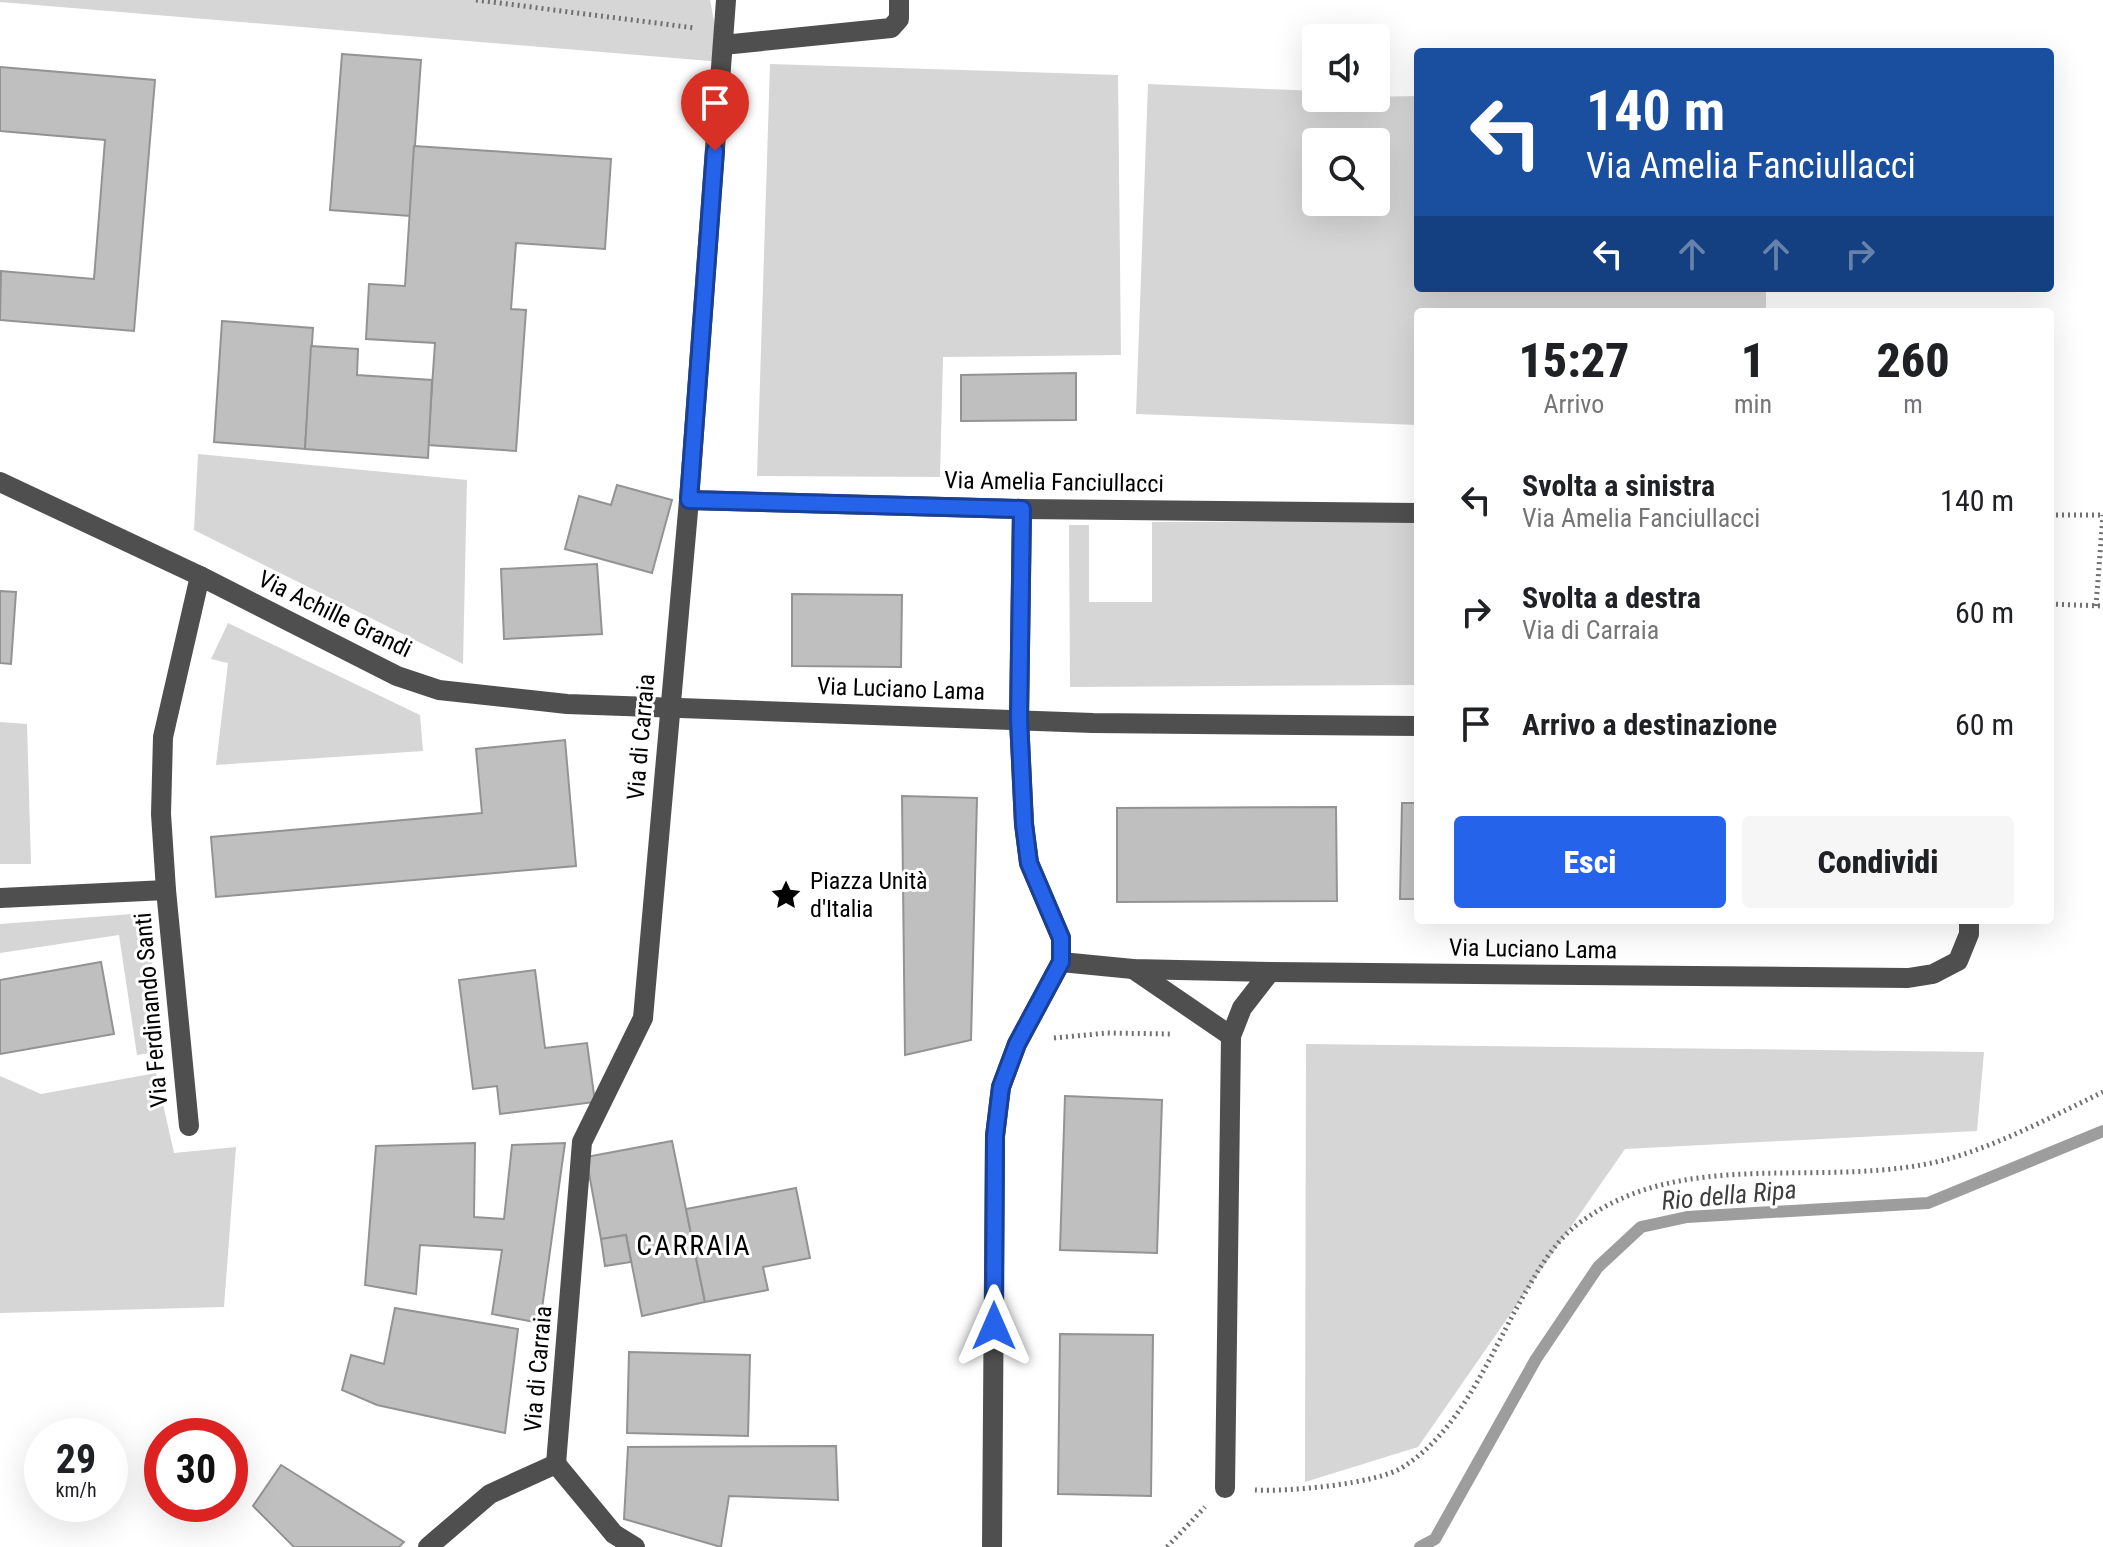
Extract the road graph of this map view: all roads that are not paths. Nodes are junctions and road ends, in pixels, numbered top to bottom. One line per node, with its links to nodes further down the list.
1 (726, 0): 3 (street, Via di Carraia)
2 (899, 0): 3 (street)
3 (724, 38): 5 (street, Via di Carraia)
4 (0, 482): 8 (street, Via Achille Grandi)
5 (689, 500): 6 (street, Via Amelia Fanciullacci); 9 (street, Via di Carraia)
6 (1022, 509): 7 (street, Via Amelia Fanciullacci); 10 (street)
7 (1414, 513)
8 (200, 576): 9 (street, Via Achille Grandi); 12 (street, Via Ferdinando Santi)
9 (670, 706): 10 (street, Via Luciano Lama); 20 (street, Via di Carraia)
10 (1019, 719): 11 (street, Via Luciano Lama); 15 (street)
11 (1414, 726)
12 (166, 890): 13 (street, Via Ferdinando Santi); 19 (street, Via Ferdinando Santi)
13 (0, 898)
14 (1969, 924): 17 (street, Via Luciano Lama)
15 (1061, 962): 16 (street, Via Luciano Lama); 24 (street)
16 (1133, 969): 17 (street, Via Luciano Lama); 18 (street)
17 (1270, 972): 18 (street)
18 (1231, 1036): 21 (street)
19 (189, 1126)
20 (556, 1464): 22 (street); 23 (street)
21 (1225, 1488)
22 (428, 1547)
23 (635, 1547)
24 (992, 1547)

